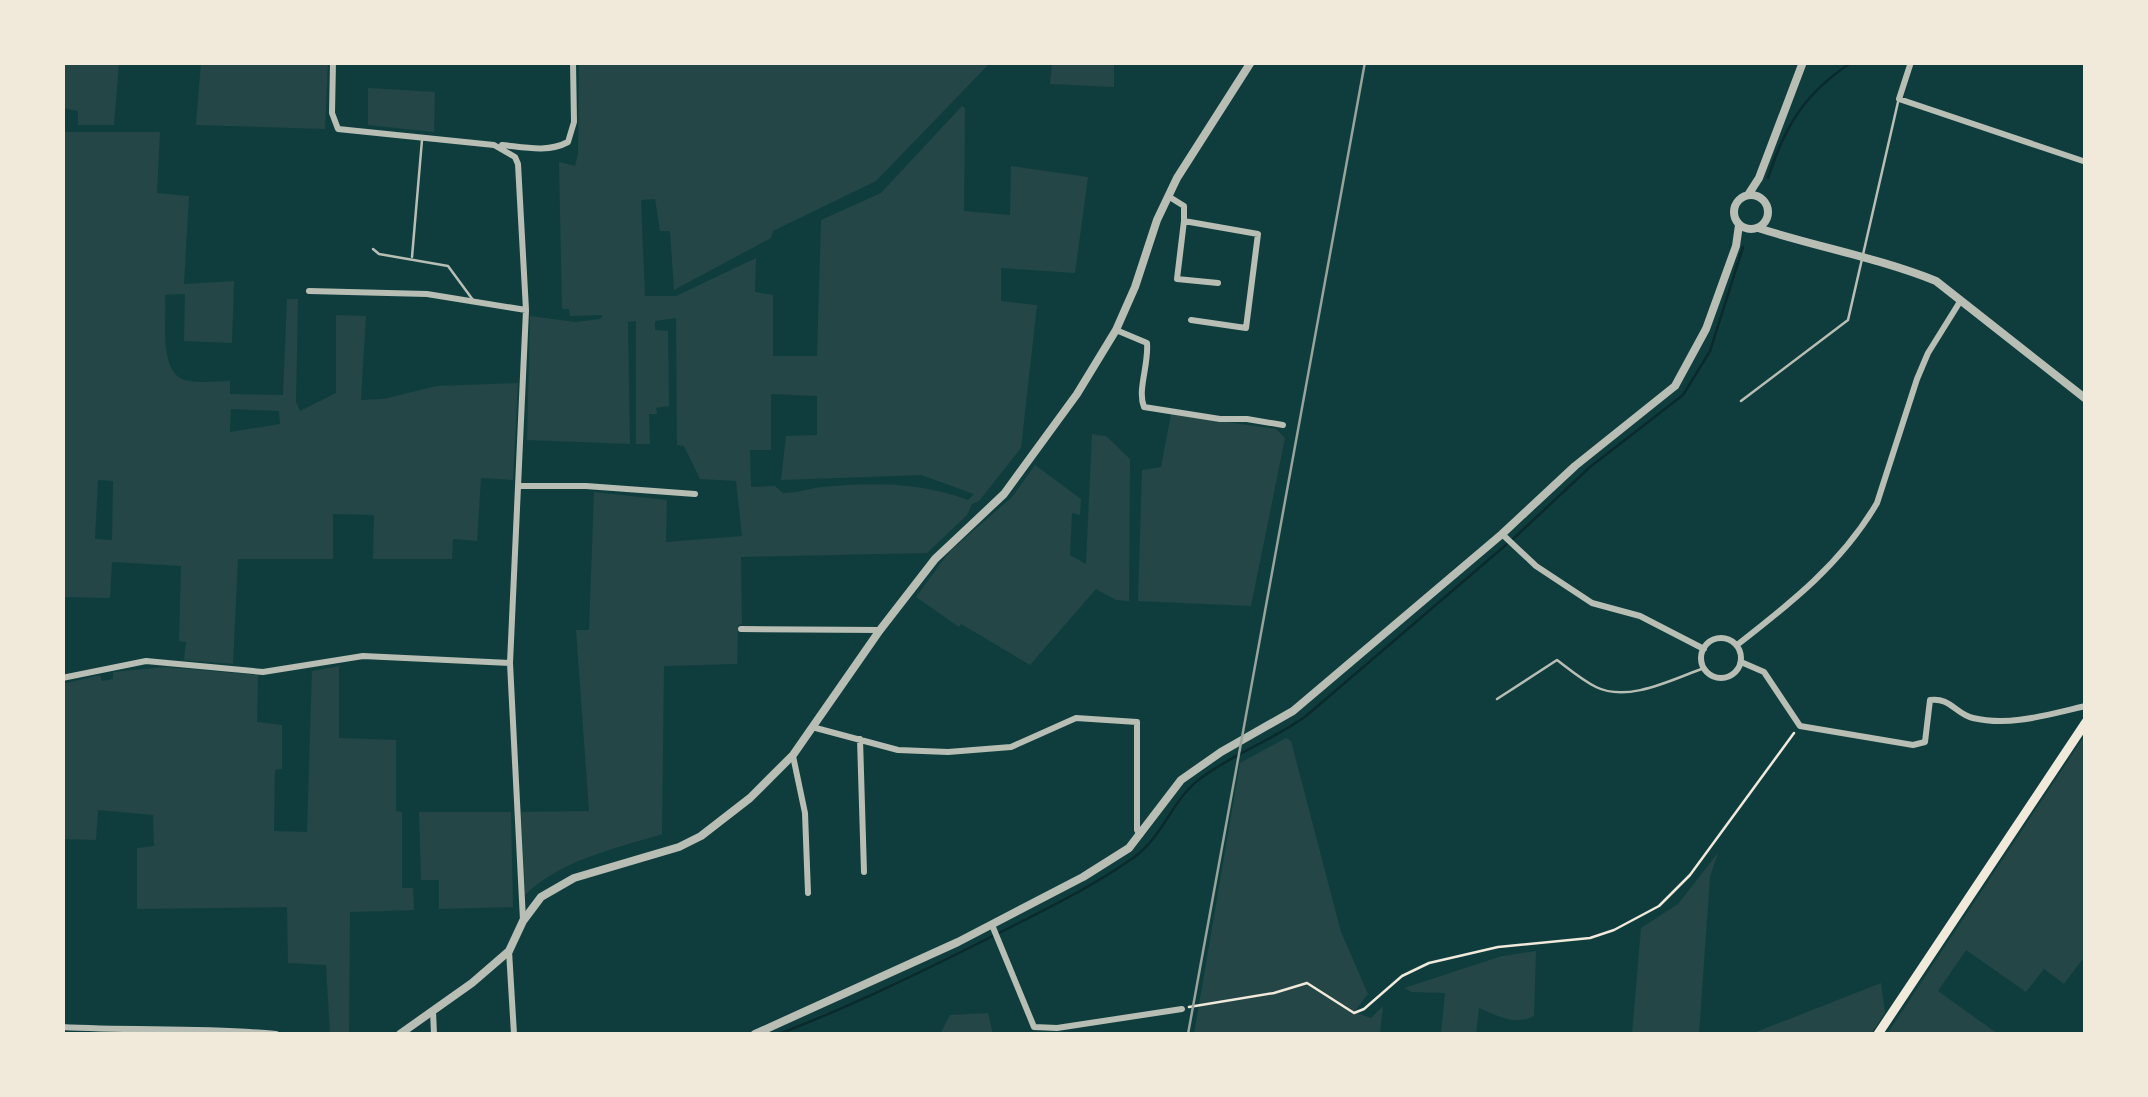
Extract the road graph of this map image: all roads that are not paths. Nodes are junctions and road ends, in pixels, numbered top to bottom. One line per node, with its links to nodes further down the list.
1 (333, 62): 7 (street)
2 (573, 62): 8 (street)
3 (1251, 62): 12 (street)
4 (1803, 62): 10 (street)
5 (1911, 62): 6 (street)
6 (1900, 99): 9 (street); 22 (lane)
7 (423, 137): 8 (street); 21 (lane)
8 (494, 144): 27 (street)
9 (2086, 162)
10 (1758, 178): 11 (street); 13 (street)
11 (1748, 195): 13 (street); 16 (street)
12 (1168, 196): 15 (street); 29 (street)
13 (1764, 200): 14 (street)
14 (1768, 216): 17 (street); 18 (street)
15 (1184, 221): 23 (street); 28 (street)
16 (1739, 225): 17 (street); 19 (street)
17 (1756, 229): 18 (street); 19 (street)
18 (1781, 236): 22 (street)
19 (1736, 246): 35 (street)
20 (373, 249): 21 (lane)
21 (412, 258): 26 (lane)
22 (1861, 260): 25 (street); 31 (lane)
23 (1218, 283)
24 (309, 291): 26 (street)
25 (1962, 299): 30 (street); 38 (street)
26 (474, 301): 27 (street)
27 (526, 310): 33 (street)
28 (1190, 320)
29 (1116, 330): 32 (street); 37 (street)
30 (2086, 399)
31 (1741, 401)
32 (1283, 425)
33 (519, 486): 34 (street); 41 (street)
34 (695, 494)
35 (1504, 536): 39 (street); 50 (street)
36 (741, 629): 37 (street)
37 (880, 630): 47 (street)
38 (1737, 646): 39 (street); 40 (street)
39 (1704, 650): 42 (street)
40 (1741, 662): 42 (street); 45 (street)
41 (510, 663): 43 (street); 53 (street)
42 (1704, 668): 44 (lane)
43 (62, 678)
44 (1498, 700)
45 (2086, 706)
46 (2086, 722): 66 (main road)
47 (812, 727): 48 (street); 49 (street)
48 (860, 739): 50 (street); 51 (street)
49 (792, 755): 52 (street); 53 (street)
50 (1140, 836): 54 (street)
51 (864, 872)
52 (808, 893)
53 (524, 921): 55 (street)
54 (993, 928): 56 (street); 65 (street)
55 (509, 950): 57 (street); 64 (street)
56 (1182, 1009)
57 (432, 1010): 62 (street); 63 (street)
58 (62, 1028): 59 (street)
59 (185, 1032): 60 (street)
60 (226, 1032): 61 (street)
61 (276, 1034)
62 (400, 1034)
63 (434, 1034)
64 (514, 1034)
65 (755, 1034)
66 (1878, 1034)

